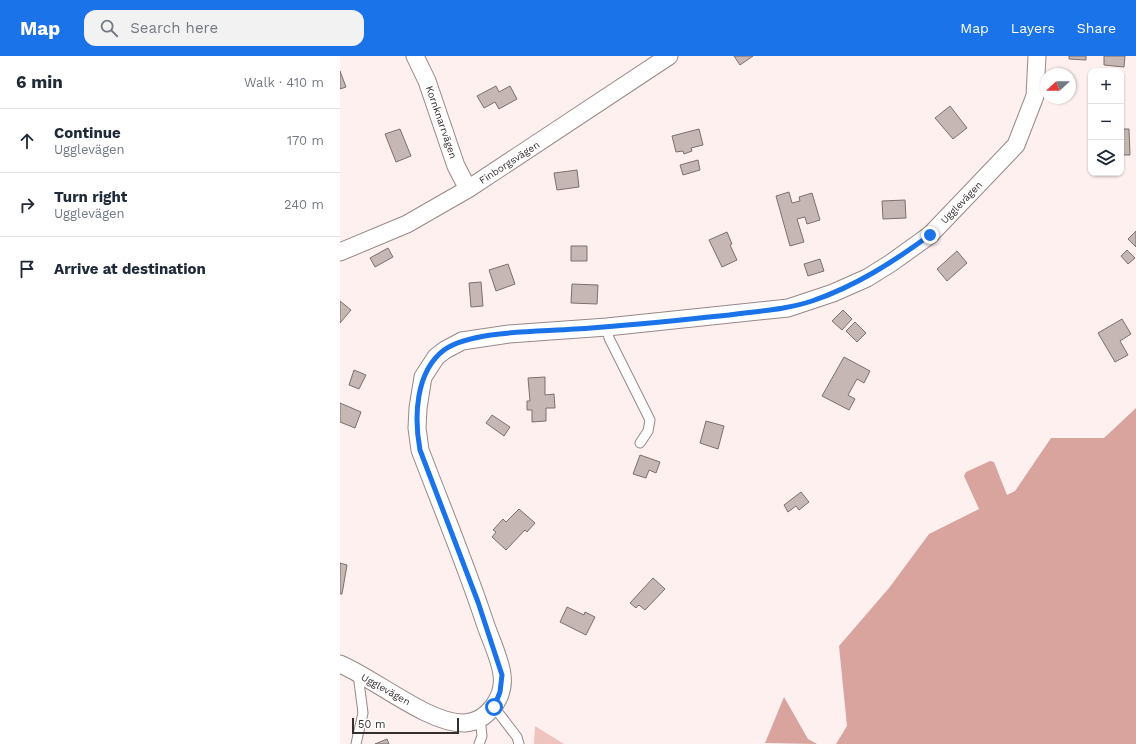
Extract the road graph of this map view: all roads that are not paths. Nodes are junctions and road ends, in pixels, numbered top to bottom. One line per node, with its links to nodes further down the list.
1 (415, 56): 4 (street, Kornknarrvägen)
2 (669, 56): 4 (street, Finborgsvägen)
3 (1037, 56): 6 (street, Ugglevägen)
4 (468, 189): 5 (street, Finborgsvägen)
5 (340, 252)
6 (607, 327): 7 (lane); 10 (street, Ugglevägen)
7 (640, 443)
8 (340, 664): 9 (street, Ugglevägen)
9 (358, 674): 11 (street, Ugglevägen); 12 (lane)
10 (494, 707): 11 (street, Ugglevägen); 14 (lane)
11 (480, 717): 13 (lane)
12 (356, 744)
13 (479, 744)
14 (519, 744)

